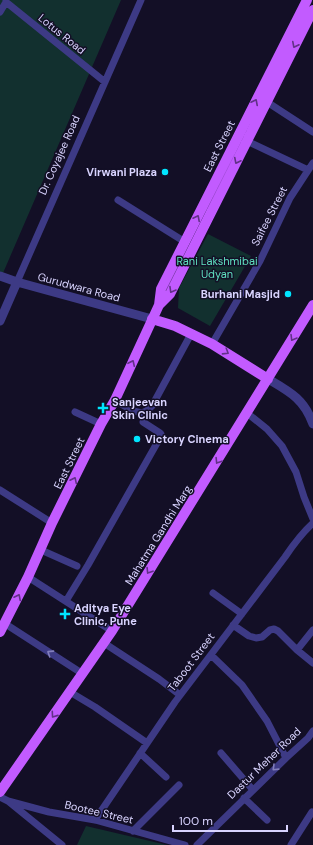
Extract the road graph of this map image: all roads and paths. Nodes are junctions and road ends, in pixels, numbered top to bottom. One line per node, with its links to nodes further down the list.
1 (141, 0): 6 (street, Dr. Coyajee Road)
2 (306, 0): 13 (main road, East Street, one-way to 2)
3 (6, 1): 5 (street); 6 (street, Lotus Road)
4 (313, 10): 7 (main road, East Street, one-way to 7)
5 (0, 12)
6 (105, 82): 15 (street, Dr. Coyajee Road)
7 (267, 102): 8 (street); 9 (main road, East Street)
8 (313, 132)
9 (247, 141): 11 (street); 16 (main road, East Street, one-way to 16)
10 (313, 163): 11 (street, Saifee Street)
11 (308, 170): 21 (street, Saifee Street)
12 (118, 200): 13 (street)
13 (185, 242): 16 (main road, East Street)
14 (0, 276): 15 (street, Gurudwara Road)
15 (16, 282): 18 (street, Gurudwara Road); 19 (street, Dr. Coyajee Road)
16 (159, 305): 18 (main road, East Street)
17 (313, 305): 22 (main road, Mahatma Gandhi Marg, one-way to 22)
18 (152, 319): 20 (main road); 23 (main road, East Street, one-way to 18)
19 (0, 321)
20 (191, 334): 21 (main road); 24 (street)
21 (212, 344): 22 (main road, one-way to 22)
22 (268, 379): 26 (main road, Mahatma Gandhi Marg); 28 (street)
23 (115, 400): 24 (street); 27 (main road, East Street)
24 (148, 410): 37 (street)
25 (74, 412): 27 (street)
26 (247, 413): 30 (street); 42 (main road, Mahatma Gandhi Marg, one-way to 42)
27 (101, 424): 31 (main road, East Street, one-way to 27)
28 (313, 424)
29 (0, 490): 31 (street)
30 (313, 519)
31 (52, 523): 33 (main road, East Street)
32 (313, 524): 38 (street, Taboot Street)
33 (41, 550): 34 (street); 35 (main road, East Street)
34 (77, 566)
35 (28, 577): 37 (street); 40 (main road, East Street, one-way to 35)
36 (213, 593): 38 (street)
37 (66, 601): 42 (street)
38 (242, 614): 39 (street, Taboot Street)
39 (233, 625): 44 (street); 45 (street, Taboot Street)
40 (2, 628): 47 (street, one-way to 40)
41 (313, 630): 44 (street)
42 (112, 631): 43 (main road, Mahatma Gandhi Marg)
43 (104, 643): 47 (main road, Mahatma Gandhi Marg); 49 (street)
44 (297, 650): 46 (street)
45 (211, 654): 49 (street, Taboot Street); 55 (street)
46 (313, 663)
47 (82, 674): 48 (main road, Mahatma Gandhi Marg)
48 (70, 692): 52 (street); 59 (main road, Mahatma Gandhi Marg, one-way to 59)
49 (180, 695): 52 (street, Taboot Street)
50 (313, 731): 51 (street, Dastur Meher Road)
51 (310, 740): 55 (street, Dastur Meher Road)
52 (147, 743): 53 (street, Taboot Street)
53 (140, 753): 56 (street); 64 (street, Taboot Street)
54 (221, 753): 58 (street)
55 (286, 758): 58 (street, Dastur Meher Road, one-way to 58)
56 (166, 777)
57 (179, 785): 66 (street)
58 (253, 790): 61 (street, Dastur Meher Road)
59 (0, 792)
60 (0, 797): 62 (street)
61 (244, 798): 65 (street); 69 (street, Dastur Meher Road)
62 (8, 802): 64 (street, Bootee Street); 67 (street)
63 (312, 812): 70 (street)
64 (95, 820): 66 (street, Bootee Street)
65 (267, 820)
66 (133, 831): 68 (street, Bootee Street)
67 (62, 845)
68 (185, 845)
69 (197, 845)
70 (291, 845)

